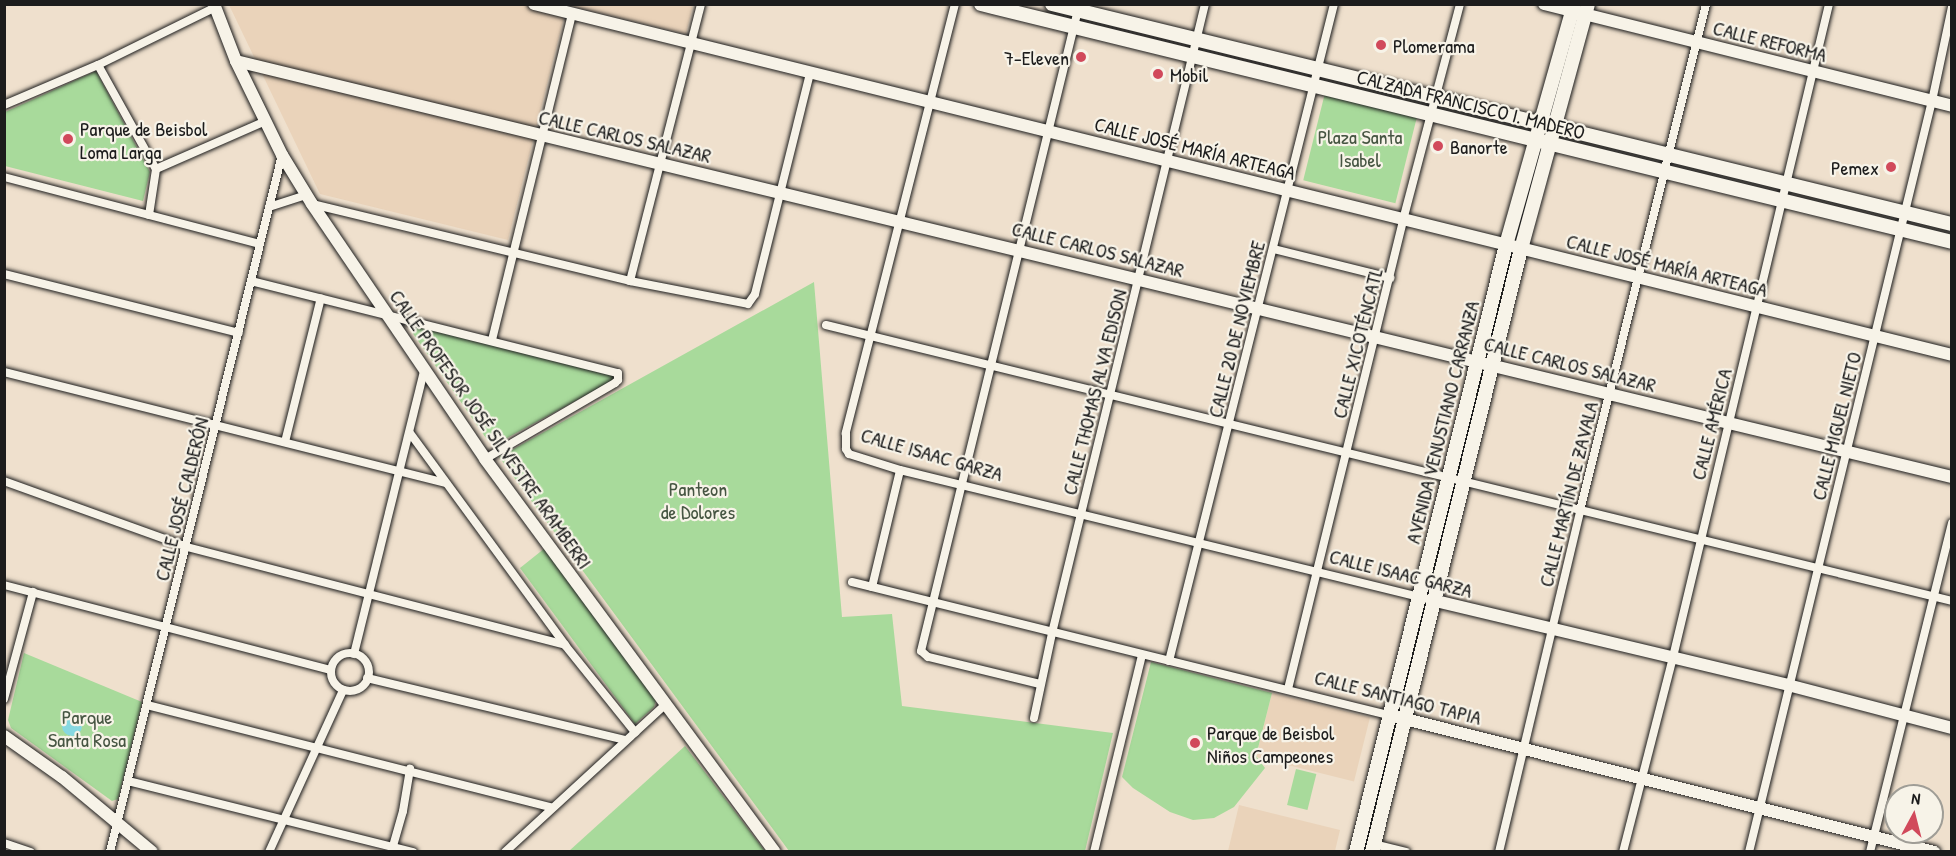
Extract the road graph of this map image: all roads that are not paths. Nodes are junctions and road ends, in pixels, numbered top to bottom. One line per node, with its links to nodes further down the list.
1 (534, 4): 16 (street, CALLE JOSÉ MARÍA ARTEAGA)
2 (701, 4): 19 (street)
3 (955, 4): 30 (street)
4 (981, 4): 17 (main road, CALZADA FRANCISCO I. MADERO)
5 (1052, 4): 14 (main road, CALZADA FRANCISCO I. MADERO)
6 (1205, 4): 18 (street, CALLE THOMAS ALVA EDISON)
7 (1334, 4): 24 (street, CALLE 20 DE NOVIEMBRE)
8 (1460, 4): 28 (street, CALLE XICOTÉNCATL)
9 (1544, 4): 15 (street, CALLE REFORMA)
10 (1706, 4): 20 (street, CALLE MARTÍN DE ZAVALA)
11 (1829, 4): 25 (street, CALLE AMÉRICA)
12 (215, 6): 22 (street, CALLE PROFESOR JOSÉ SILVESTRE ARAMBERRI); 23 (street)
13 (1952, 7): 29 (street, CALLE MIGUEL NIETO)
14 (1078, 8): 17 (street); 18 (main road, CALZADA FRANCISCO I. MADERO)
15 (1580, 9): 20 (street, CALLE REFORMA); 35 (main road, AVENIDA VENUSTIANO CARRANZA); 36 (main road, AVENIDA VENUSTIANO CARRANZA)
16 (572, 14): 19 (street, CALLE JOSÉ MARÍA ARTEAGA); 38 (street)
17 (1073, 27): 21 (main road, CALZADA FRANCISCO I. MADERO); 37 (street)
18 (1196, 40): 21 (street, CALLE THOMAS ALVA EDISON); 24 (main road, CALZADA FRANCISCO I. MADERO)
19 (691, 43): 26 (street, CALLE JOSÉ MARÍA ARTEAGA); 44 (street)
20 (1697, 43): 25 (street, CALLE REFORMA); 42 (street, CALLE MARTÍN DE ZAVALA)
21 (1192, 56): 27 (main road, CALZADA FRANCISCO I. MADERO); 43 (street, CALLE THOMAS ALVA EDISON)
22 (236, 61): 34 (street, CALLE PROFESOR JOSÉ SILVESTRE ARAMBERRI); 38 (street, CALLE CARLOS SALAZAR)
23 (98, 65): 31 (street); 45 (street)
24 (1318, 69): 27 (street, CALLE 20 DE NOVIEMBRE); 28 (main road, CALZADA FRANCISCO I. MADERO)
25 (1814, 72): 29 (street, CALLE REFORMA); 48 (street, CALLE AMÉRICA)
26 (810, 73): 30 (street, CALLE JOSÉ MARÍA ARTEAGA); 49 (street)
27 (1313, 86): 33 (main road, CALZADA FRANCISCO I. MADERO); 50 (street, CALLE 20 DE NOVIEMBRE)
28 (1435, 98): 33 (street, CALLE XICOTÉNCATL); 35 (main road, CALZADA FRANCISCO I. MADERO)
29 (1932, 101): 32 (street, CALLE REFORMA); 54 (street, CALLE MIGUEL NIETO)
30 (930, 102): 37 (street, CALLE JOSÉ MARÍA ARTEAGA); 56 (street)
31 (4, 105)
32 (1952, 106)
33 (1431, 115): 39 (main road, CALZADA FRANCISCO I. MADERO); 57 (street, CALLE XICOTÉNCATL)
34 (266, 121): 41 (street, CALLE PROFESOR JOSÉ SILVESTRE ARAMBERRI); 45 (street)
35 (1540, 123): 36 (main road, CALZADA FRANCISCO I. MADERO); 39 (main road, AVENIDA VENUSTIANO CARRANZA)
36 (1555, 127): 40 (main road, AVENIDA VENUSTIANO CARRANZA); 42 (main road, CALZADA FRANCISCO I. MADERO)
37 (1048, 131): 43 (street, CALLE JOSÉ MARÍA ARTEAGA); 63 (street)
38 (542, 137): 44 (street, CALLE CARLOS SALAZAR); 66 (street)
39 (1535, 140): 40 (main road, CALZADA FRANCISCO I. MADERO); 62 (main road, AVENIDA VENUSTIANO CARRANZA)
40 (1551, 144): 46 (main road, CALZADA FRANCISCO I. MADERO); 65 (main road, AVENIDA VENUSTIANO CARRANZA)
41 (282, 155): 51 (street, CALLE PROFESOR JOSÉ SILVESTRE ARAMBERRI); 53 (street, CALLE JOSÉ CALDERÓN)
42 (1670, 155): 46 (street, CALLE MARTÍN DE ZAVALA); 48 (main road, CALZADA FRANCISCO I. MADERO)
43 (1167, 161): 50 (street, CALLE JOSÉ MARÍA ARTEAGA); 70 (street, CALLE THOMAS ALVA EDISON)
44 (660, 164): 49 (street, CALLE CARLOS SALAZAR); 72 (street)
45 (156, 169): 55 (street)
46 (1665, 172): 52 (main road, CALZADA FRANCISCO I. MADERO); 69 (street, CALLE MARTÍN DE ZAVALA)
47 (4, 177): 55 (street)
48 (1785, 183): 52 (street, CALLE AMÉRICA); 54 (main road, CALZADA FRANCISCO I. MADERO)
49 (781, 191): 56 (street, CALLE CARLOS SALAZAR); 72 (street)
50 (1288, 192): 57 (street, CALLE JOSÉ MARÍA ARTEAGA); 64 (street, CALLE 20 DE NOVIEMBRE)
51 (309, 200): 53 (street); 66 (street); 76 (street, CALLE PROFESOR JOSÉ SILVESTRE ARAMBERRI)
52 (1781, 201): 59 (main road, CALZADA FRANCISCO I. MADERO); 74 (street, CALLE AMÉRICA)
53 (269, 207): 61 (street, CALLE JOSÉ CALDERÓN)
54 (1904, 212): 58 (main road, CALZADA FRANCISCO I. MADERO); 59 (street, CALLE MIGUEL NIETO)
55 (149, 215): 61 (street)
56 (900, 220): 63 (street, CALLE CARLOS SALAZAR); 79 (street)
57 (1403, 220): 62 (street, CALLE JOSÉ MARÍA ARTEAGA); 68 (street, CALLE XICOTÉNCATL)
58 (1952, 224)
59 (1899, 230): 60 (main road, CALZADA FRANCISCO I. MADERO); 80 (street, CALLE MIGUEL NIETO)
60 (1952, 242)
61 (259, 244): 71 (street, CALLE JOSÉ CALDERÓN)
62 (1506, 245): 65 (street, CALLE JOSÉ MARÍA ARTEAGA); 84 (main road, AVENIDA VENUSTIANO CARRANZA)
63 (1019, 249): 70 (street, CALLE CARLOS SALAZAR); 85 (street)
64 (1274, 249): 68 (street); 75 (street, CALLE 20 DE NOVIEMBRE)
65 (1521, 249): 69 (street, CALLE JOSÉ MARÍA ARTEAGA); 86 (main road, AVENIDA VENUSTIANO CARRANZA)
66 (514, 253): 72 (street); 82 (street)
67 (4, 274): 78 (street)
68 (1390, 278): 81 (street, CALLE XICOTÉNCATL)
69 (1640, 278): 74 (street, CALLE JOSÉ MARÍA ARTEAGA); 90 (street, CALLE MARTÍN DE ZAVALA)
70 (1138, 280): 75 (street, CALLE CARLOS SALAZAR); 89 (street, CALLE THOMAS ALVA EDISON)
71 (251, 281): 73 (street); 78 (street, CALLE JOSÉ CALDERÓN)
72 (630, 281)
73 (321, 298): 76 (street); 95 (street)
74 (1757, 308): 80 (street, CALLE JOSÉ MARÍA ARTEAGA); 91 (street, CALLE AMÉRICA)
75 (1258, 309): 81 (street, CALLE CARLOS SALAZAR); 92 (street, CALLE 20 DE NOVIEMBRE)
76 (385, 314): 82 (street); 87 (street, CALLE PROFESOR JOSÉ SILVESTRE ARAMBERRI)
77 (826, 325): 79 (street)
78 (239, 333): 93 (street, CALLE JOSÉ CALDERÓN)
79 (871, 335): 85 (street); 99 (street, CALLE ISAAC GARZA)
80 (1875, 337): 83 (street, CALLE JOSÉ MARÍA ARTEAGA); 96 (street, CALLE MIGUEL NIETO)
81 (1375, 338): 84 (street, CALLE CARLOS SALAZAR); 97 (street, CALLE XICOTÉNCATL)
82 (492, 340): 98 (street)
83 (1952, 355)
84 (1477, 362): 86 (street, CALLE CARLOS SALAZAR); 101 (main road, AVENIDA VENUSTIANO CARRANZA)
85 (991, 365): 89 (street); 106 (street)
86 (1491, 365): 90 (street, CALLE CARLOS SALAZAR); 104 (main road, AVENIDA VENUSTIANO CARRANZA)
87 (424, 371): 94 (street); 98 (street, CALLE PROFESOR JOSÉ SILVESTRE ARAMBERRI)
88 (4, 372): 93 (street)
89 (1110, 394): 92 (street); 108 (street, CALLE THOMAS ALVA EDISON)
90 (1610, 394): 91 (street, CALLE CARLOS SALAZAR); 107 (street, CALLE MARTÍN DE ZAVALA)
91 (1728, 423): 96 (street, CALLE CARLOS SALAZAR); 110 (street, CALLE AMÉRICA)
92 (1229, 424): 97 (street); 111 (street, CALLE 20 DE NOVIEMBRE)
93 (215, 425): 95 (street); 112 (street, CALLE JOSÉ CALDERÓN)
94 (410, 433): 100 (street); 105 (street)
95 (285, 442): 100 (street)
96 (1846, 451): 102 (street, CALLE CARLOS SALAZAR); 113 (street, CALLE MIGUEL NIETO)
97 (1347, 453): 101 (street); 114 (street, CALLE XICOTÉNCATL)
98 (485, 459): 141 (street, CALLE PROFESOR JOSÉ SILVESTRE ARAMBERRI)
99 (900, 470): 106 (street, CALLE ISAAC GARZA); 117 (street)
100 (399, 473): 105 (street); 119 (street)
101 (1448, 477): 104 (street); 121 (main road, AVENIDA VENUSTIANO CARRANZA)
102 (1952, 477)
103 (4, 481): 112 (street)
104 (1465, 481): 107 (street); 122 (main road, AVENIDA VENUSTIANO CARRANZA)
105 (445, 483): 128 (street)
106 (962, 484): 108 (street, CALLE ISAAC GARZA); 124 (street)
107 (1580, 511): 110 (street); 126 (street, CALLE MARTÍN DE ZAVALA)
108 (1081, 513): 111 (street, CALLE ISAAC GARZA); 127 (street, CALLE THOMAS ALVA EDISON)
109 (1952, 523): 120 (street)
110 (1701, 539): 113 (street); 131 (street, CALLE AMÉRICA)
111 (1198, 543): 114 (street, CALLE ISAAC GARZA); 132 (street, CALLE 20 DE NOVIEMBRE)
112 (187, 547): 119 (street); 125 (street, CALLE JOSÉ CALDERÓN)
113 (1818, 567): 120 (street); 136 (street, CALLE MIGUEL NIETO)
114 (1317, 572): 121 (street, CALLE ISAAC GARZA); 137 (street, CALLE XICOTÉNCATL)
115 (852, 582): 117 (street, CALLE SANTIAGO TAPIA)
116 (4, 585): 118 (street)
117 (872, 587): 124 (street, CALLE SANTIAGO TAPIA)
118 (33, 592): 125 (street); 139 (street)
119 (369, 596): 128 (street); 129 (street)
120 (1933, 596): 123 (street); 143 (street)
121 (1418, 597): 122 (street, CALLE ISAAC GARZA); 142 (main road, AVENIDA VENUSTIANO CARRANZA)
122 (1436, 601): 126 (street, CALLE ISAAC GARZA); 145 (main road, AVENIDA VENUSTIANO CARRANZA)
123 (1952, 601)
124 (933, 603): 127 (street, CALLE SANTIAGO TAPIA); 135 (street)
125 (166, 627): 133 (street); 140 (street, CALLE JOSÉ CALDERÓN)
126 (1551, 630): 131 (street, CALLE ISAAC GARZA); 151 (street, CALLE MARTÍN DE ZAVALA)
127 (1052, 633): 130 (street, CALLE SANTIAGO TAPIA); 135 (street, CALLE THOMAS ALVA EDISON)
128 (565, 645): 147 (street)
129 (354, 654): 133 (street); 134 (street)
130 (1142, 655): 132 (street, CALLE SANTIAGO TAPIA); 170 (street)
131 (1673, 657): 136 (street, CALLE ISAAC GARZA); 153 (street, CALLE AMÉRICA)
132 (1169, 661): 137 (street, CALLE SANTIAGO TAPIA)
133 (330, 670): 138 (street)
134 (367, 678): 138 (street); 149 (street)
135 (1040, 684): 144 (street, CALLE THOMAS ALVA EDISON)
136 (1788, 685): 143 (street, CALLE ISAAC GARZA); 156 (street, CALLE MIGUEL NIETO)
137 (1288, 689): 142 (street, CALLE SANTIAGO TAPIA)
138 (343, 690): 150 (street)
139 (4, 699)
140 (147, 705): 150 (street); 154 (street, CALLE JOSÉ CALDERÓN)
141 (665, 705): 147 (street); 169 (street, CALLE PROFESOR JOSÉ SILVESTRE ARAMBERRI)
142 (1388, 715): 145 (street, CALLE SANTIAGO TAPIA); 171 (main road, AVENIDA VENUSTIANO CARRANZA)
143 (1904, 716): 146 (street, CALLE ISAAC GARZA); 159 (street)
144 (1034, 718)
145 (1406, 720): 151 (street, CALLE SANTIAGO TAPIA); 162 (main road, AVENIDA VENUSTIANO CARRANZA)
146 (1952, 728)
147 (635, 732): 149 (street)
148 (4, 736): 158 (street)
149 (625, 740): 155 (street)
150 (315, 746): 152 (street); 157 (street)
151 (1523, 749): 153 (street, CALLE SANTIAGO TAPIA); 173 (street, CALLE MARTÍN DE ZAVALA)
152 (410, 770): 155 (street); 161 (street)
153 (1641, 778): 156 (street, CALLE SANTIAGO TAPIA); 174 (street, CALLE AMÉRICA)
154 (128, 781): 157 (street); 158 (street, CALLE JOSÉ CALDERÓN)
155 (551, 807): 168 (street)
156 (1760, 809): 159 (street, CALLE SANTIAGO TAPIA); 175 (street, CALLE MIGUEL NIETO)
157 (284, 819): 161 (street); 166 (street)
158 (117, 822): 164 (street, CALLE JOSÉ CALDERÓN); 165 (street)
159 (1874, 837): 176 (street); 177 (street, CALLE SANTIAGO TAPIA)
160 (4, 843): 163 (street)
161 (393, 846): 167 (street)
162 (1373, 848): 172 (street)
163 (30, 852)
164 (110, 852)
165 (152, 852)
166 (269, 852)
167 (413, 852)
168 (505, 852)
169 (775, 852)
170 (1094, 852)
171 (1356, 852)
172 (1406, 852)
173 (1499, 852)
174 (1623, 852)
175 (1749, 852)
176 (1870, 852)
177 (1934, 852)

